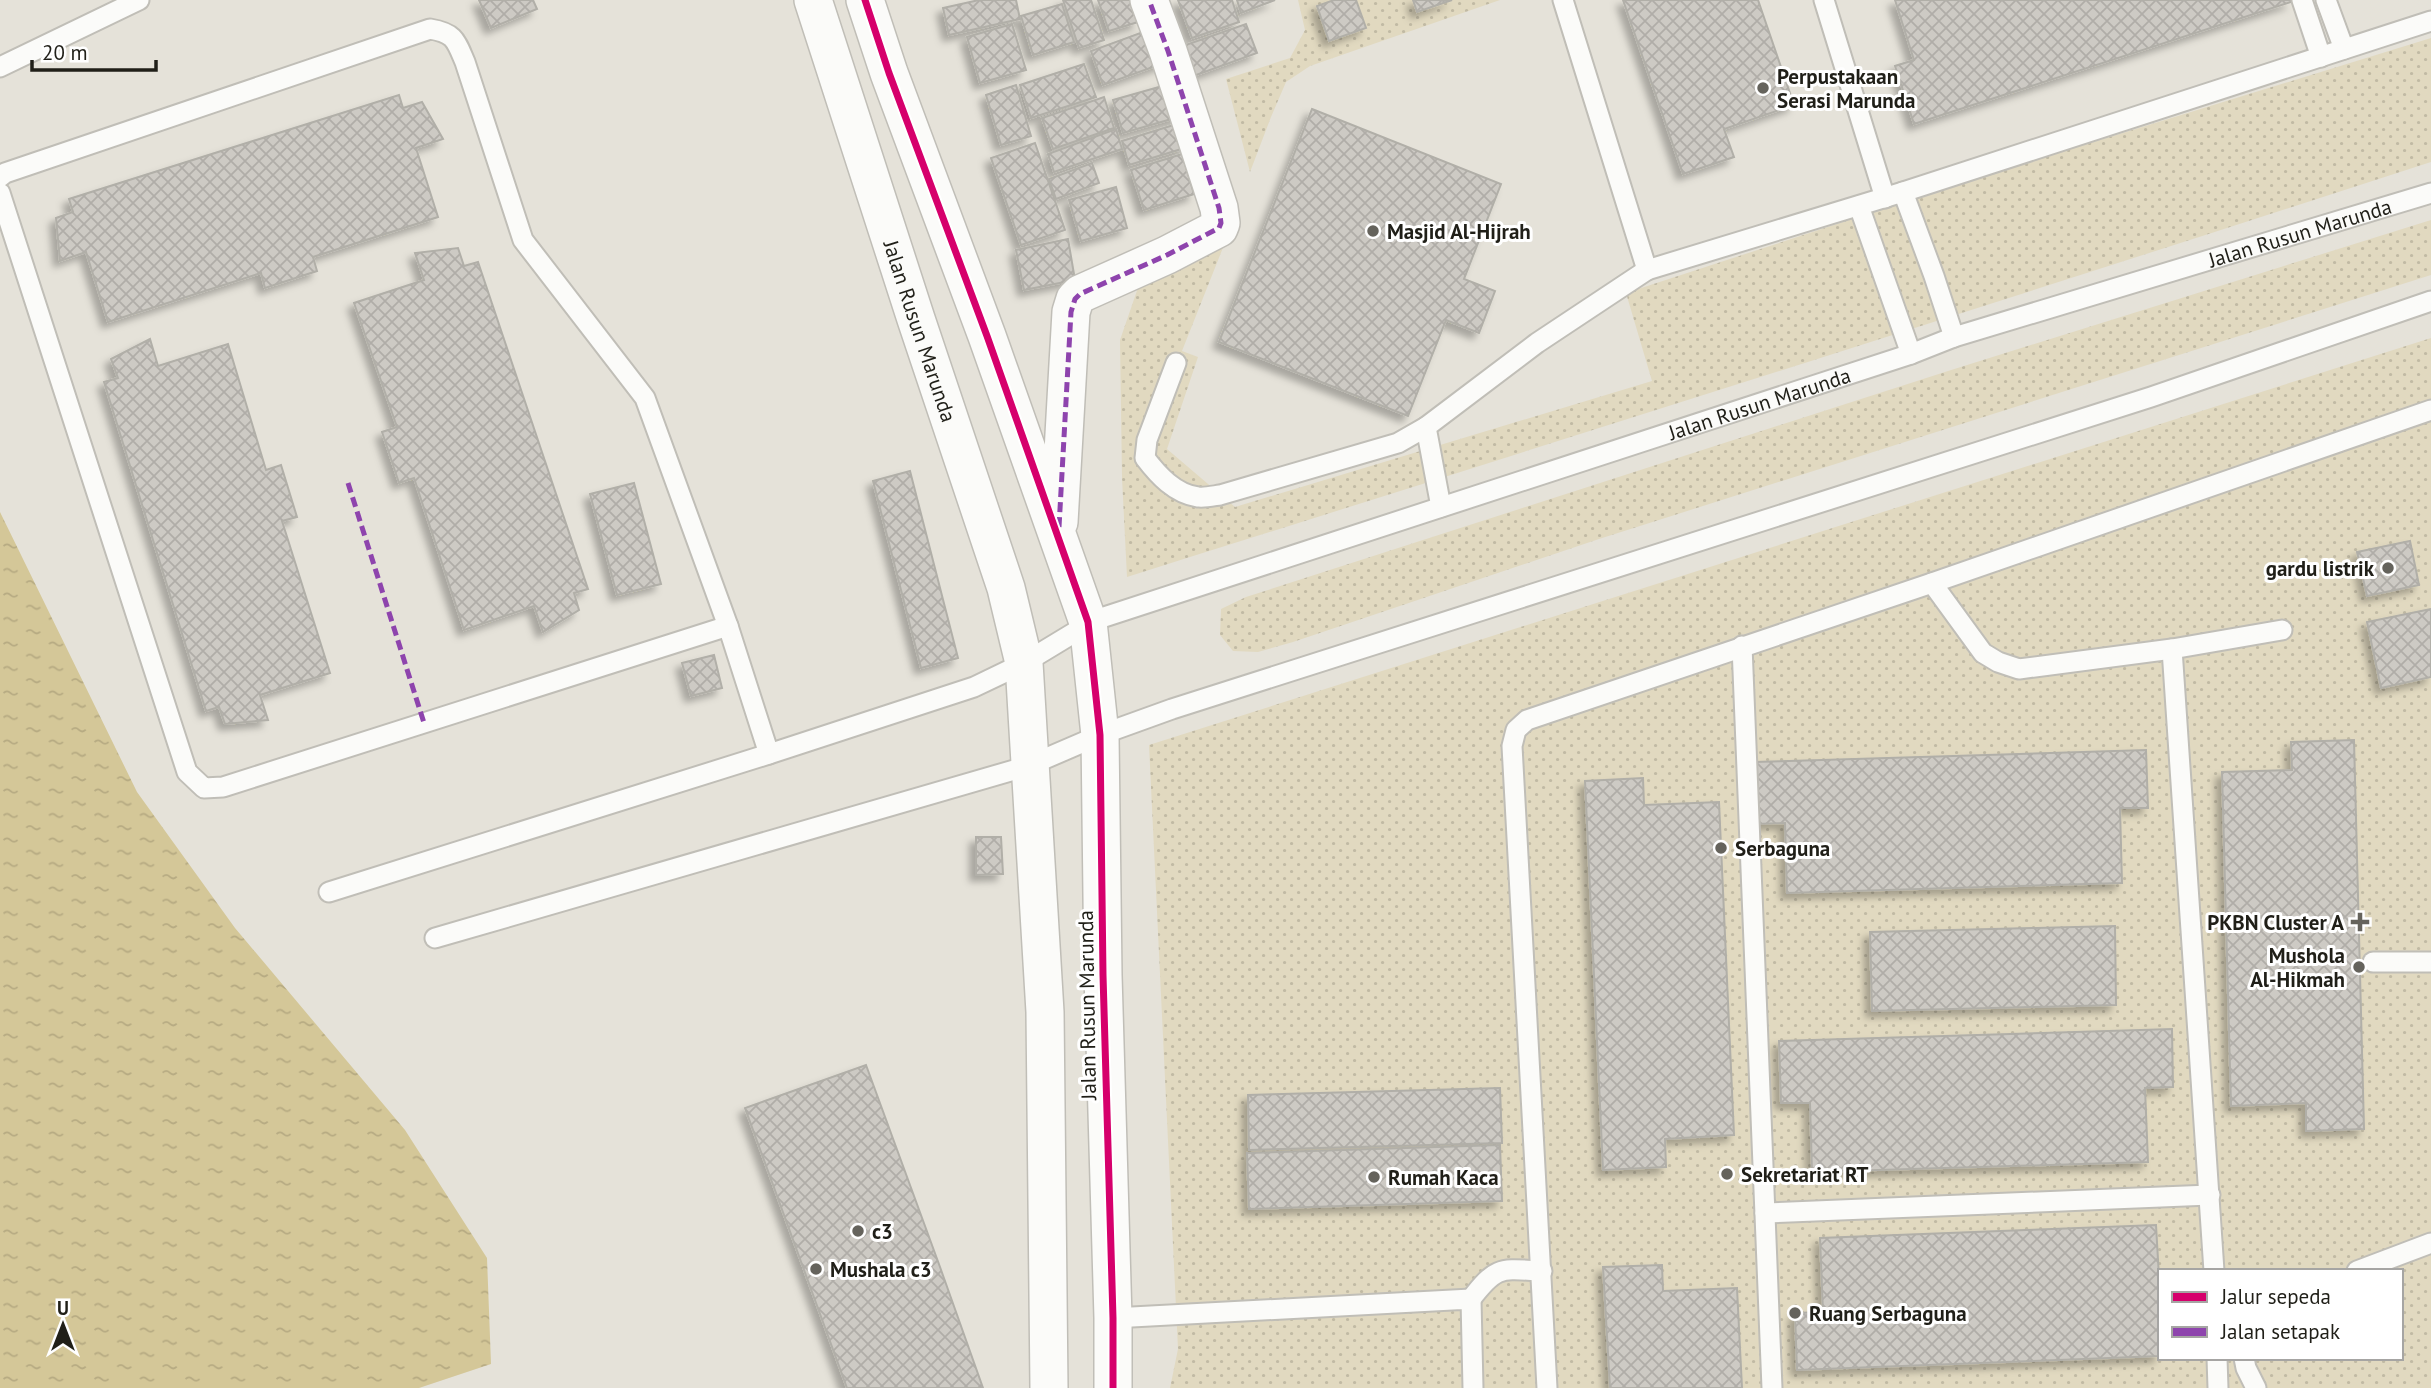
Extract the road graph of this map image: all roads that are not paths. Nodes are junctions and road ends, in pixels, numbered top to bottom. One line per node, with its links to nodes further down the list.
1 (139, 0): 12 (lane)
2 (813, 0): 33 (street, Jalan Rusun Marunda)
3 (865, 0): 26 (street)
4 (1149, 0): 26 (street)
5 (1563, 0): 18 (lane)
6 (1824, 0): 16 (lane)
7 (2302, 0): 11 (lane)
8 (2326, 0): 10 (lane)
9 (2431, 21): 10 (lane)
10 (2344, 49): 11 (lane)
11 (2321, 57): 16 (lane)
12 (0, 66)
13 (0, 177): 29 (lane)
14 (2431, 192): 20 (lane, Jalan Rusun Marunda)
15 (0, 193): 29 (lane)
16 (1894, 195): 17 (lane); 20 (lane)
17 (1859, 206): 18 (lane); 21 (lane)
18 (1647, 270): 24 (lane)
19 (2431, 301): 34 (lane)
20 (1954, 337): 21 (lane, Jalan Rusun Marunda)
21 (1911, 354): 25 (lane, Jalan Rusun Marunda)
22 (1177, 363): 24 (lane)
23 (2431, 410): 27 (lane)
24 (1426, 427): 25 (lane)
25 (1441, 507): 28 (lane, Jalan Rusun Marunda)
26 (1058, 537): 28 (street)
27 (1932, 583): 31 (lane); 32 (lane)
28 (1088, 622): 33 (lane, Jalan Rusun Marunda); 34 (street, Jalan Rusun Marunda)
29 (728, 626): 35 (lane)
30 (2282, 630): 32 (lane)
31 (1742, 646): 42 (lane); 46 (lane)
32 (2172, 649): 41 (lane)
33 (1024, 663): 35 (lane); 36 (street, Jalan Rusun Marunda)
34 (1100, 735): 36 (lane); 48 (street, Jalan Rusun Marunda)
35 (769, 754): 37 (lane)
36 (1028, 766): 38 (lane); 51 (street, Jalan Rusun Marunda)
37 (329, 892)
38 (435, 937)
39 (2373, 962): 40 (lane)
40 (2431, 962)
41 (2210, 1195): 42 (lane); 44 (lane)
42 (1765, 1213): 55 (lane)
43 (2431, 1243): 45 (lane)
44 (2214, 1269)
45 (2362, 1269)
46 (1542, 1271): 47 (lane); 54 (lane)
47 (1471, 1299): 48 (lane); 53 (lane)
48 (1114, 1318): 52 (street, Jalan Rusun Marunda)
49 (2217, 1360): 56 (lane)
50 (2244, 1360): 57 (lane)
51 (1049, 1388)
52 (1113, 1388)
53 (1473, 1388)
54 (1547, 1388)
55 (1772, 1388)
56 (2218, 1388)
57 (2256, 1388)

